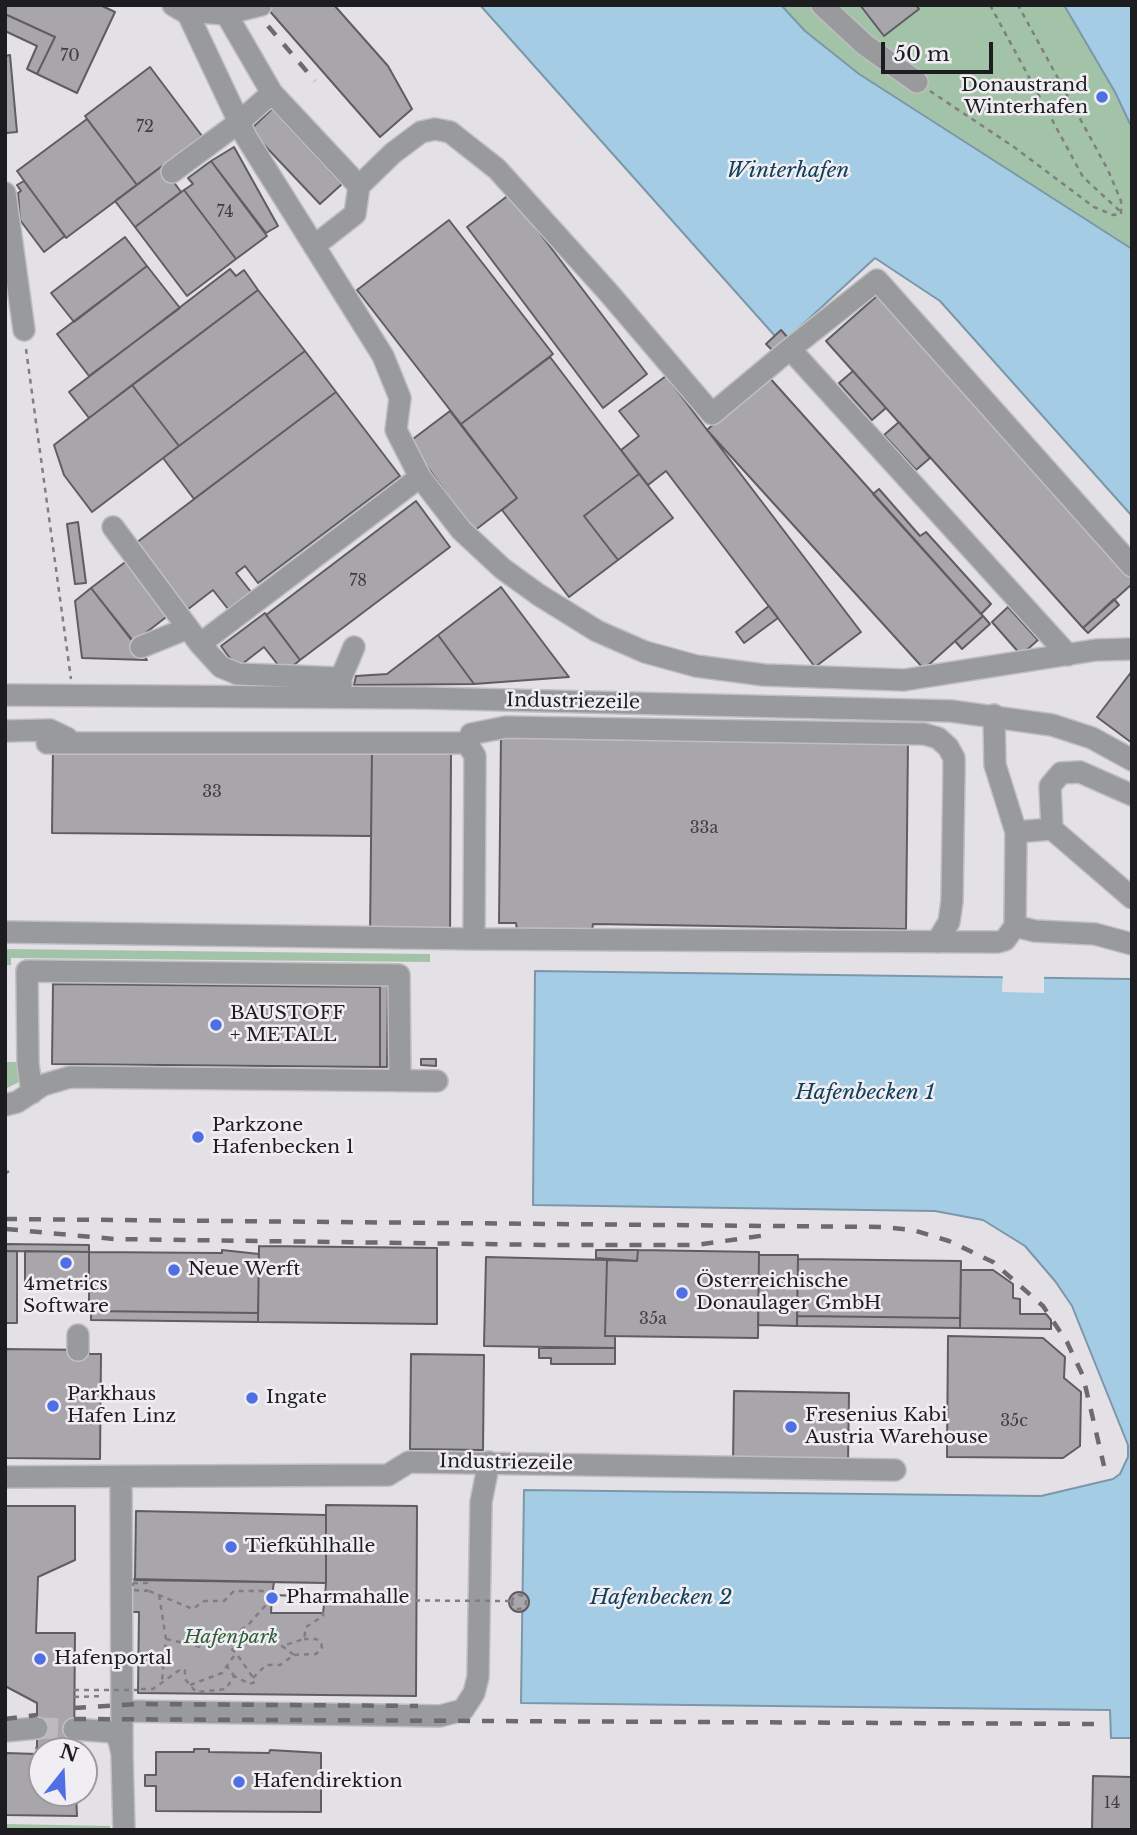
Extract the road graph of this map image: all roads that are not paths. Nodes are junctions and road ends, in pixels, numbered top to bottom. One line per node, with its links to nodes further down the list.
1 (261, 5): 4 (street)
2 (822, 5): 5 (street)
3 (178, 8): 4 (street); 7 (street)
4 (223, 10): 6 (street)
5 (917, 82)
6 (271, 93): 7 (street); 9 (street)
7 (238, 123): 8 (street); 11 (street)
8 (172, 172)
9 (359, 186): 11 (street); 13 (street)
10 (5, 193): 12 (street)
11 (314, 246): 14 (street)
12 (24, 330)
13 (790, 349): 16 (street); 21 (street)
14 (419, 477): 17 (street); 21 (street)
15 (113, 527): 17 (street)
16 (1132, 566)
17 (194, 636): 19 (street); 22 (street)
18 (354, 647): 22 (street)
19 (141, 648)
20 (1132, 649): 21 (street)
21 (1068, 654)
22 (341, 687): 23 (street, Industriezeile); 24 (street, Industriezeile)
23 (5, 695)
24 (994, 715): 29 (street, Industriezeile); 32 (street)
25 (5, 731): 27 (street)
26 (47, 743): 27 (street)
27 (70, 743): 28 (street)
28 (467, 743): 36 (street); 37 (street)
29 (1132, 760)
30 (1132, 795): 31 (street)
31 (1052, 829): 32 (street); 33 (street)
32 (1016, 832): 34 (street)
33 (1132, 898)
34 (1015, 926): 37 (street); 38 (street)
35 (5, 932): 36 (street)
36 (474, 939): 37 (street)
37 (937, 942)
38 (1132, 944)
39 (400, 1081): 40 (street); 41 (street); 41 (street)
40 (437, 1081)
41 (32, 1093): 42 (street)
42 (5, 1105)
43 (489, 1462): 44 (street, Industriezeile); 46 (street, Industriezeile); 47 (street)
44 (895, 1470)
45 (5, 1476): 46 (street, Industriezeile)
46 (121, 1478): 47 (street)
47 (118, 1704): 51 (street)
48 (74, 1729): 51 (street)
49 (5, 1731): 50 (street)
50 (28, 1738)
51 (122, 1754): 52 (street)
52 (124, 1830)

